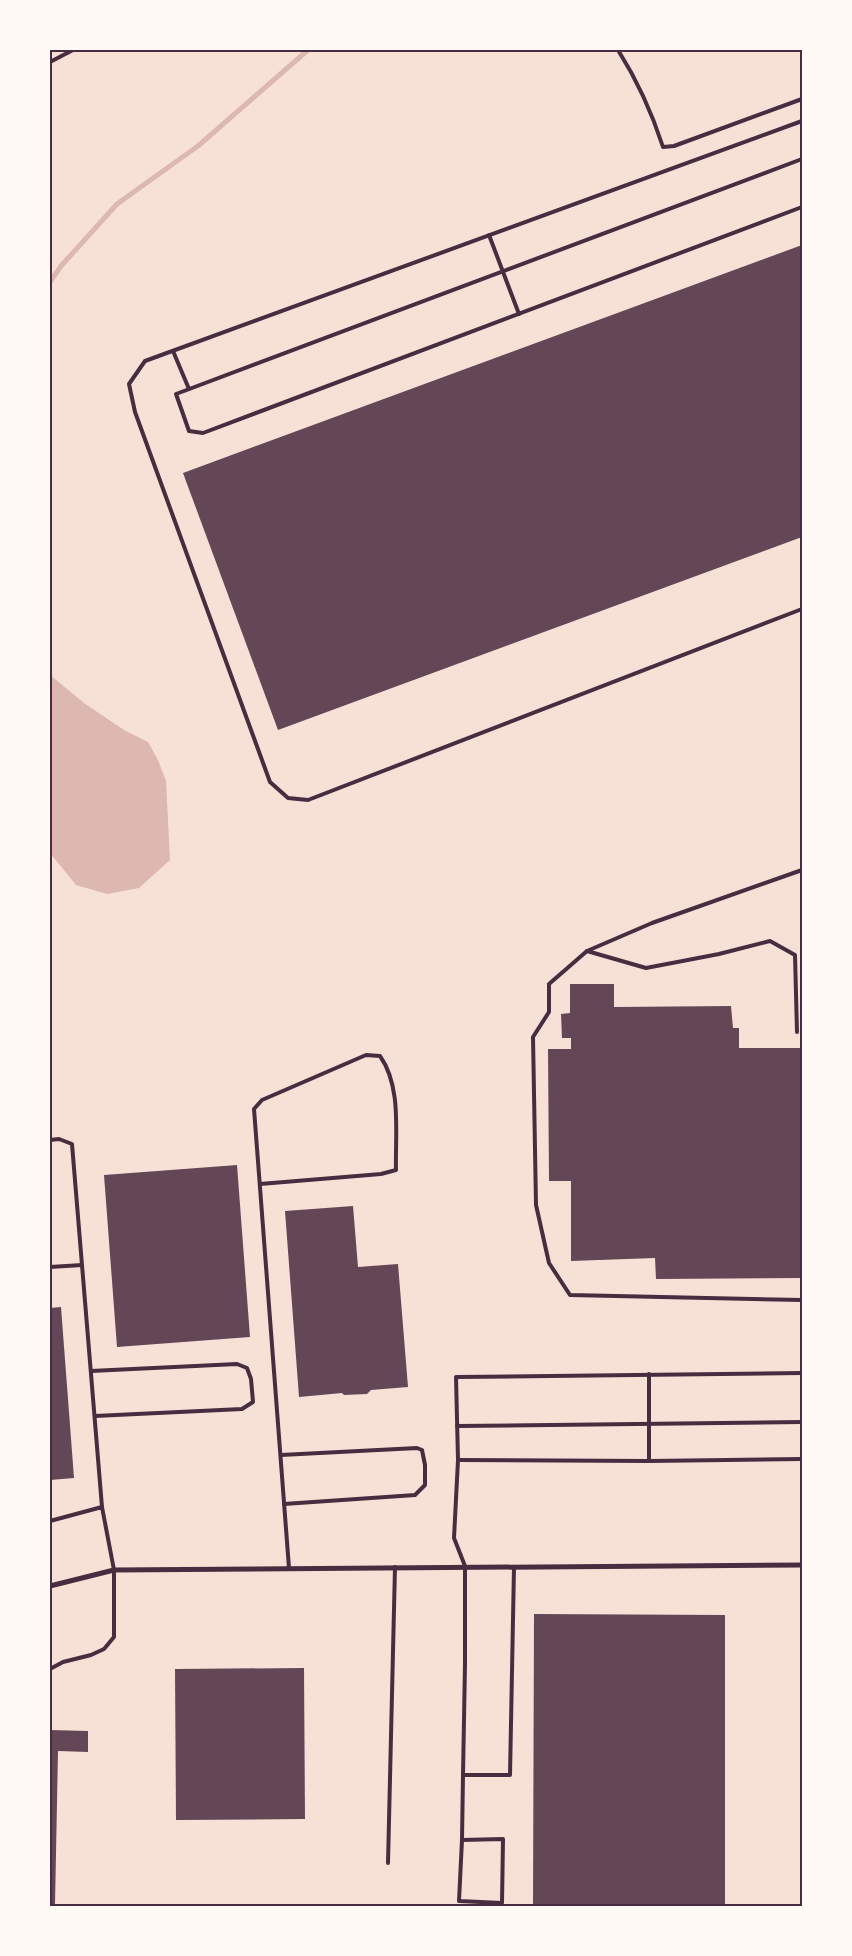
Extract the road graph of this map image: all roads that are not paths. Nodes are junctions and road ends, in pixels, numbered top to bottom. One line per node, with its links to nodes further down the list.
1 (73, 50): 3 (lane)
2 (618, 50): 4 (lane)
3 (50, 62)
4 (802, 99)
5 (802, 121): 8 (lane)
6 (802, 159): 9 (lane)
7 (802, 206): 10 (lane)
8 (489, 235): 9 (lane); 11 (lane)
9 (503, 271): 10 (lane); 12 (lane)
10 (519, 314): 12 (lane)
11 (173, 351): 12 (lane); 13 (lane)
12 (189, 389)
13 (802, 609)
14 (802, 870): 15 (lane)
15 (588, 951): 16 (lane); 21 (lane)
16 (797, 1032)
17 (50, 1140): 19 (lane)
18 (260, 1184): 18 (lane); 29 (lane)
19 (82, 1265): 20 (lane); 22 (lane)
20 (50, 1267)
21 (802, 1300)
22 (91, 1371): 25 (lane); 25 (lane)
23 (802, 1373): 24 (lane)
24 (649, 1374): 27 (lane); 28 (lane)
25 (95, 1416): 34 (lane)
26 (802, 1422): 27 (lane)
27 (650, 1423): 28 (lane); 32 (lane)
28 (457, 1426): 31 (lane)
29 (281, 1455): 33 (lane); 33 (lane)
30 (802, 1459): 32 (lane)
31 (458, 1460): 32 (lane); 37 (lane)
32 (650, 1461)
33 (284, 1504): 40 (lane)
34 (102, 1508): 35 (lane); 41 (lane)
35 (50, 1521)
36 (802, 1565): 39 (street)
37 (465, 1566): 38 (street); 39 (street); 44 (lane)
38 (395, 1567): 40 (street); 46 (lane)
39 (514, 1567): 44 (lane)
40 (289, 1568): 41 (street)
41 (114, 1570): 42 (street); 43 (lane)
42 (50, 1586)
43 (50, 1669)
44 (462, 1775): 45 (lane)
45 (462, 1840): 45 (lane)
46 (388, 1863)

